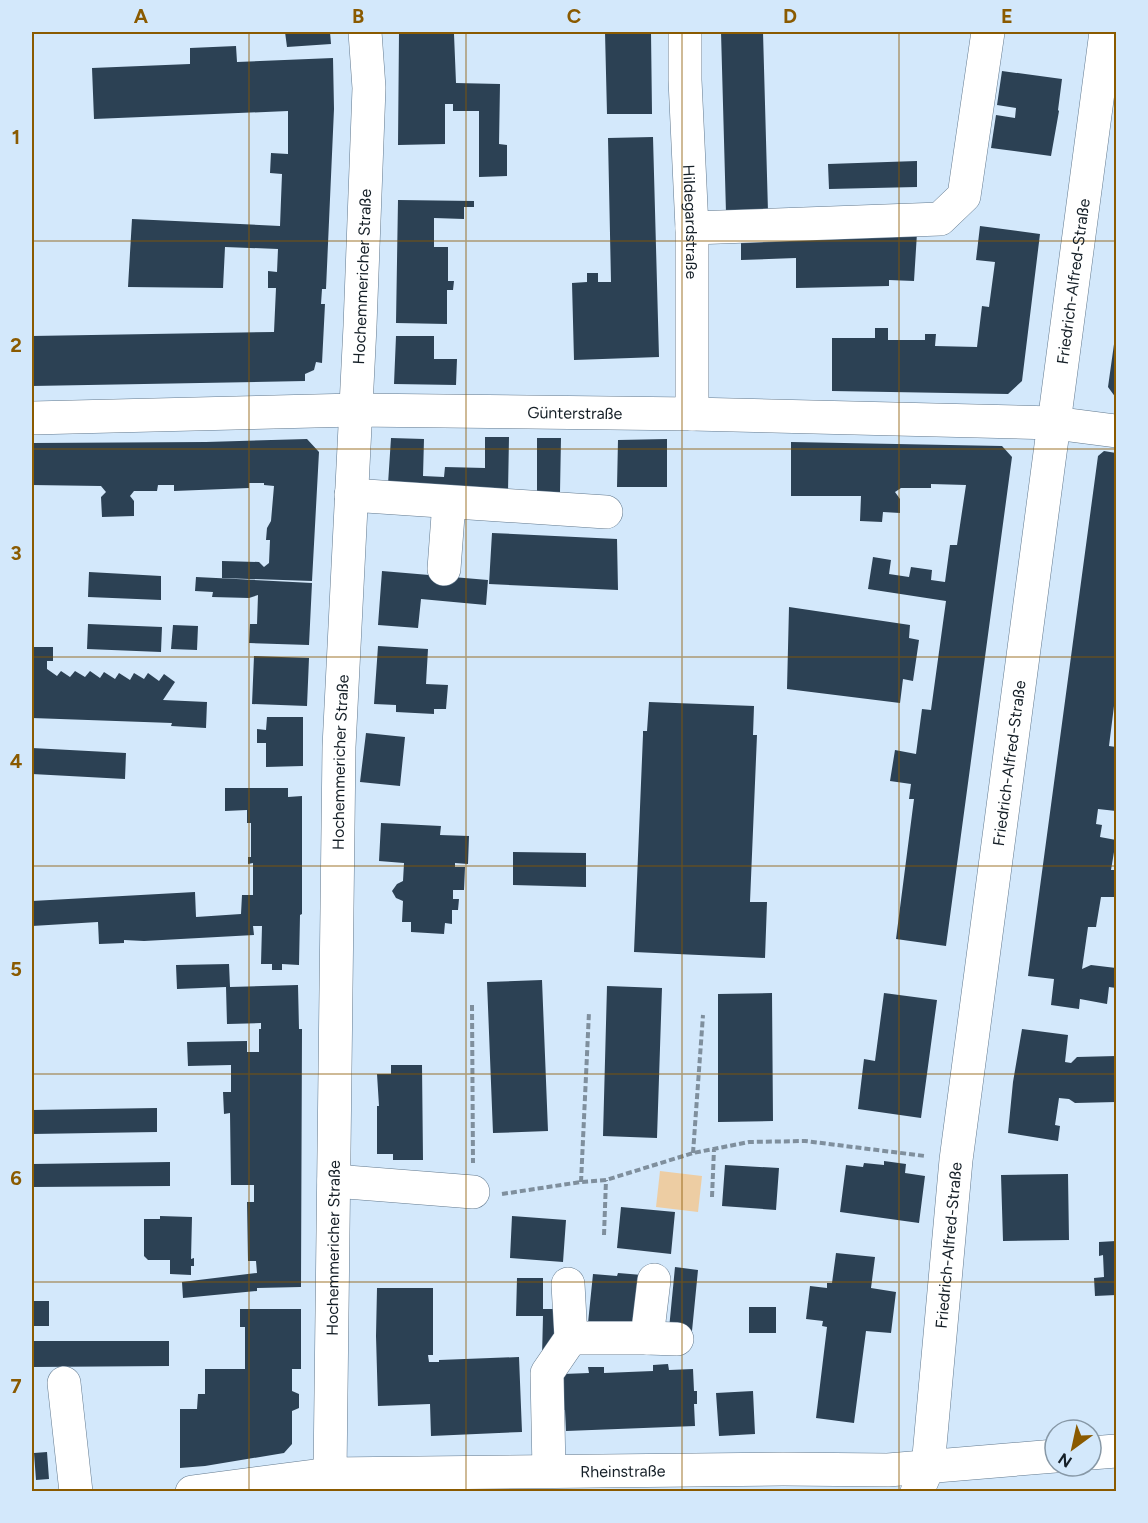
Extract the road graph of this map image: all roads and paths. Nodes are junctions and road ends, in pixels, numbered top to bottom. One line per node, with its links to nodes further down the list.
1 (365, 32): 6 (street, Hochemmericher Straße)
2 (685, 32): 5 (street, Hildegardstraße)
3 (988, 32): 5 (street)
4 (1106, 32): 9 (street, Friedrich-Alfred-Straße)
5 (692, 228): 7 (street, Hildegardstraße)
6 (355, 410): 7 (street, Günterstraße); 8 (street, Günterstraße); 11 (street, Hochemmericher Straße)
7 (692, 414): 9 (street, Günterstraße)
8 (32, 418)
9 (1054, 423): 10 (street, Günterstraße); 20 (street, Friedrich-Alfred-Straße)
10 (1116, 431)
11 (351, 495): 12 (street); 22 (street, Hochemmericher Straße)
12 (449, 502): 13 (street); 14 (street)
13 (606, 512)
14 (444, 569)
15 (472, 1005): 24 (path)
16 (589, 1012): 23 (path)
17 (703, 1016): 19 (path)
18 (714, 1149): 19 (path); 20 (path); 25 (path)
19 (693, 1153): 21 (path)
20 (956, 1160): 33 (street, Friedrich-Alfred-Straße)
21 (606, 1180): 23 (path); 26 (path)
22 (334, 1181): 24 (street); 34 (street, Hochemmericher Straße)
23 (581, 1182): 24 (path)
24 (473, 1192)
25 (712, 1197)
26 (604, 1235)
27 (654, 1280): 29 (street)
28 (568, 1284): 29 (street)
29 (571, 1338): 32 (street)
30 (64, 1383): 35 (street)
31 (1043, 1458): 33 (street, Rheinstraße)
32 (549, 1471): 33 (street, Rheinstraße); 34 (street, Rheinstraße)
33 (922, 1479)
34 (331, 1483): 36 (street, Rheinstraße)
35 (76, 1491)
36 (192, 1491)

